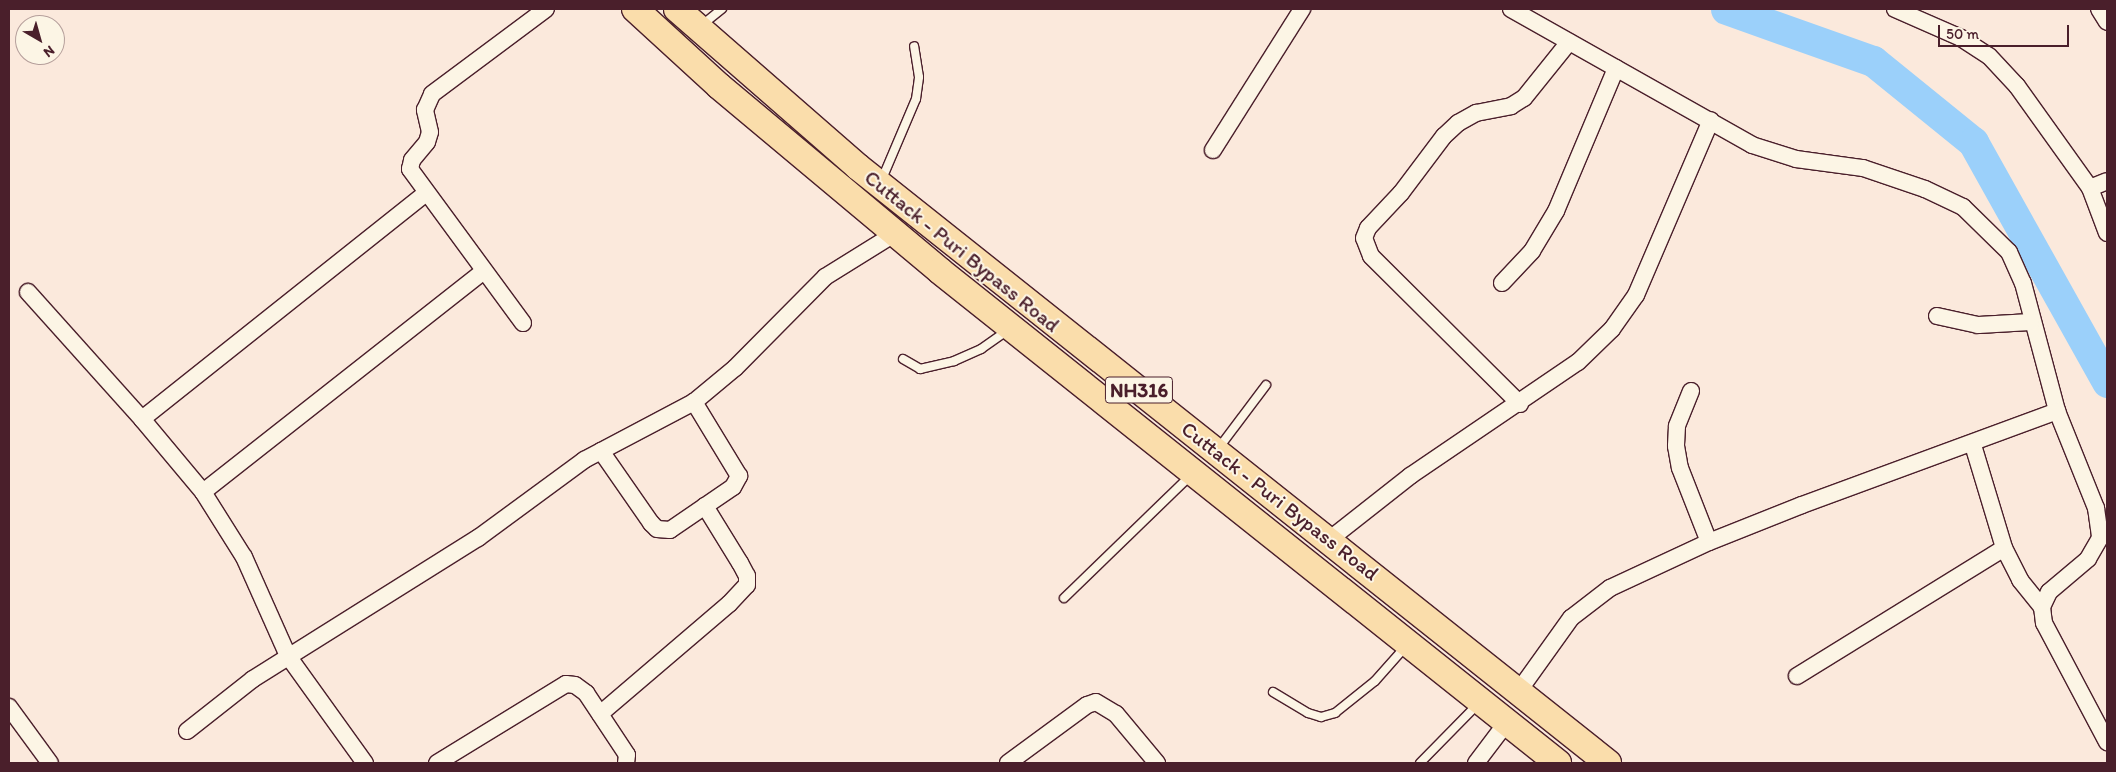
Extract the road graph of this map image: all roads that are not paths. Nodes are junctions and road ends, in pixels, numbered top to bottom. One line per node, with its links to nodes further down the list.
1 (546, 9): 19 (street)
2 (634, 9): 21 (highway, Cuttack - Puri Bypass Road / NH316)
3 (677, 9): 10 (highway, Cuttack - Puri Bypass Road / NH316)
4 (722, 9): 10 (lane)
5 (1302, 9): 15 (street)
6 (1511, 9): 11 (street)
7 (1896, 9): 18 (street)
8 (2099, 9): 9 (street)
9 (2107, 22)
10 (697, 28): 17 (highway, Cuttack - Puri Bypass Road / NH316)
11 (1569, 42): 13 (street); 33 (street)
12 (914, 46): 17 (lane)
13 (1616, 68): 14 (street); 23 (street)
14 (1711, 120): 26 (street); 33 (street)
15 (1213, 150)
16 (2107, 181): 18 (street)
17 (879, 184): 38 (highway, Cuttack - Puri Bypass Road / NH316)
18 (2090, 188): 20 (street)
19 (426, 193): 22 (street); 35 (street)
20 (2107, 233)
21 (894, 234): 28 (highway, Cuttack - Puri Bypass Road / NH316); 32 (street)
22 (484, 271): 27 (street); 40 (street)
23 (1502, 282)
24 (28, 292): 35 (street)
25 (1937, 316): 26 (street)
26 (2031, 322): 34 (street)
27 (523, 323)
28 (1012, 328): 29 (lane); 39 (highway, Cuttack - Puri Bypass Road / NH316)
29 (903, 360)
30 (1266, 385): 38 (lane)
31 (1691, 391): 43 (street)
32 (694, 402): 37 (street); 41 (street)
33 (1520, 404): 42 (street)
34 (2058, 411): 36 (street); 46 (street)
35 (142, 419): 40 (street)
36 (1973, 445): 43 (street); 44 (street)
37 (601, 451): 41 (street); 48 (street)
38 (1216, 451): 42 (highway, Cuttack - Puri Bypass Road / NH316)
39 (1194, 472): 45 (lane); 47 (highway, Cuttack - Puri Bypass Road / NH316)
40 (203, 492): 48 (street)
41 (705, 506): 54 (street)
42 (1330, 540): 51 (highway, Cuttack - Puri Bypass Road / NH316)
43 (1709, 542): 51 (street)
44 (2004, 548): 46 (street); 49 (street)
45 (1064, 598)
46 (2042, 607): 57 (street)
47 (1409, 643): 50 (lane); 52 (highway, Cuttack - Puri Bypass Road / NH316)
48 (288, 656): 56 (street); 59 (street)
49 (1797, 676)
50 (1273, 692)
51 (1518, 692): 67 (highway, Cuttack - Puri Bypass Road / NH316)
52 (1481, 701): 55 (highway, Cuttack - Puri Bypass Road / NH316); 64 (lane)
53 (9, 707): 58 (street)
54 (600, 714): 60 (street); 61 (street)
55 (1507, 722): 65 (street); 66 (highway, Cuttack - Puri Bypass Road / NH316)
56 (187, 731)
57 (2107, 742)
58 (50, 763)
59 (365, 763)
60 (437, 763)
61 (626, 763)
62 (1008, 763): 63 (street)
63 (1157, 763)
64 (1420, 763)
65 (1476, 763)
66 (1558, 763)
67 (1608, 763)

